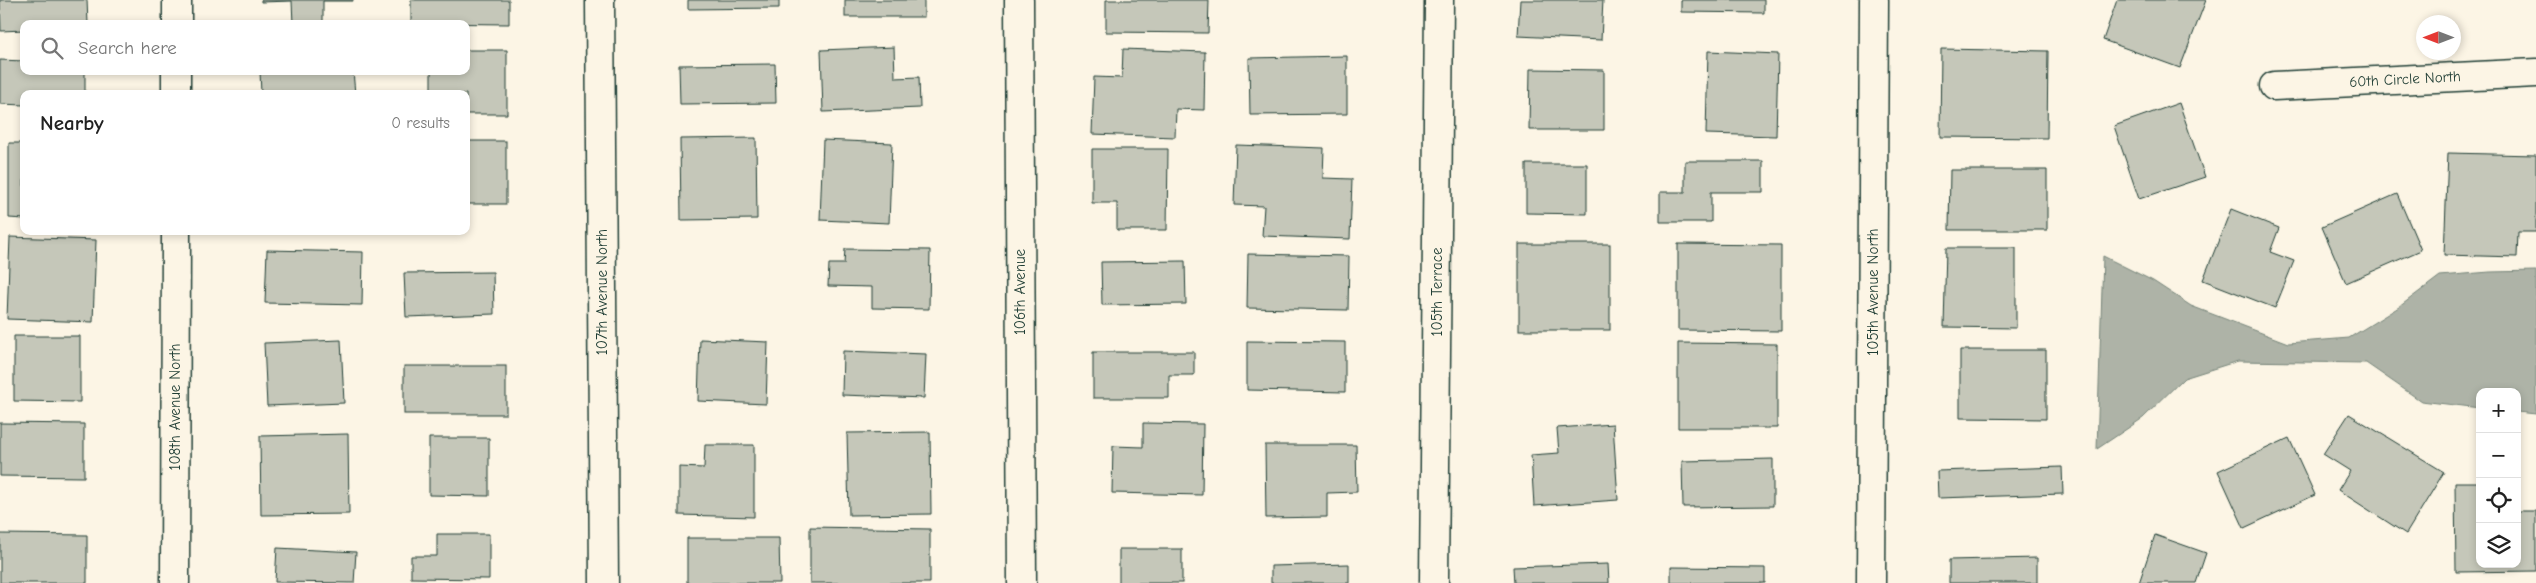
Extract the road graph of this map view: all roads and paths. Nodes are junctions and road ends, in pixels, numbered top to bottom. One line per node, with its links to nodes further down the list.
1 (177, 0): 6 (street)
2 (600, 0): 13 (street, 107th Avenue North)
3 (1019, 0): 14 (street, 106th Avenue)
4 (1439, 0): 15 (street, 105th Terrace)
5 (1874, 0): 16 (street, 105th Avenue North)
6 (176, 20)
7 (2536, 73): 9 (street, 60th Circle North)
8 (176, 75): 10 (street)
9 (2274, 86)
10 (176, 90)
11 (176, 235): 12 (street, 108th Avenue North)
12 (175, 583)
13 (604, 583)
14 (1022, 583)
15 (1434, 583)
16 (1871, 583)

